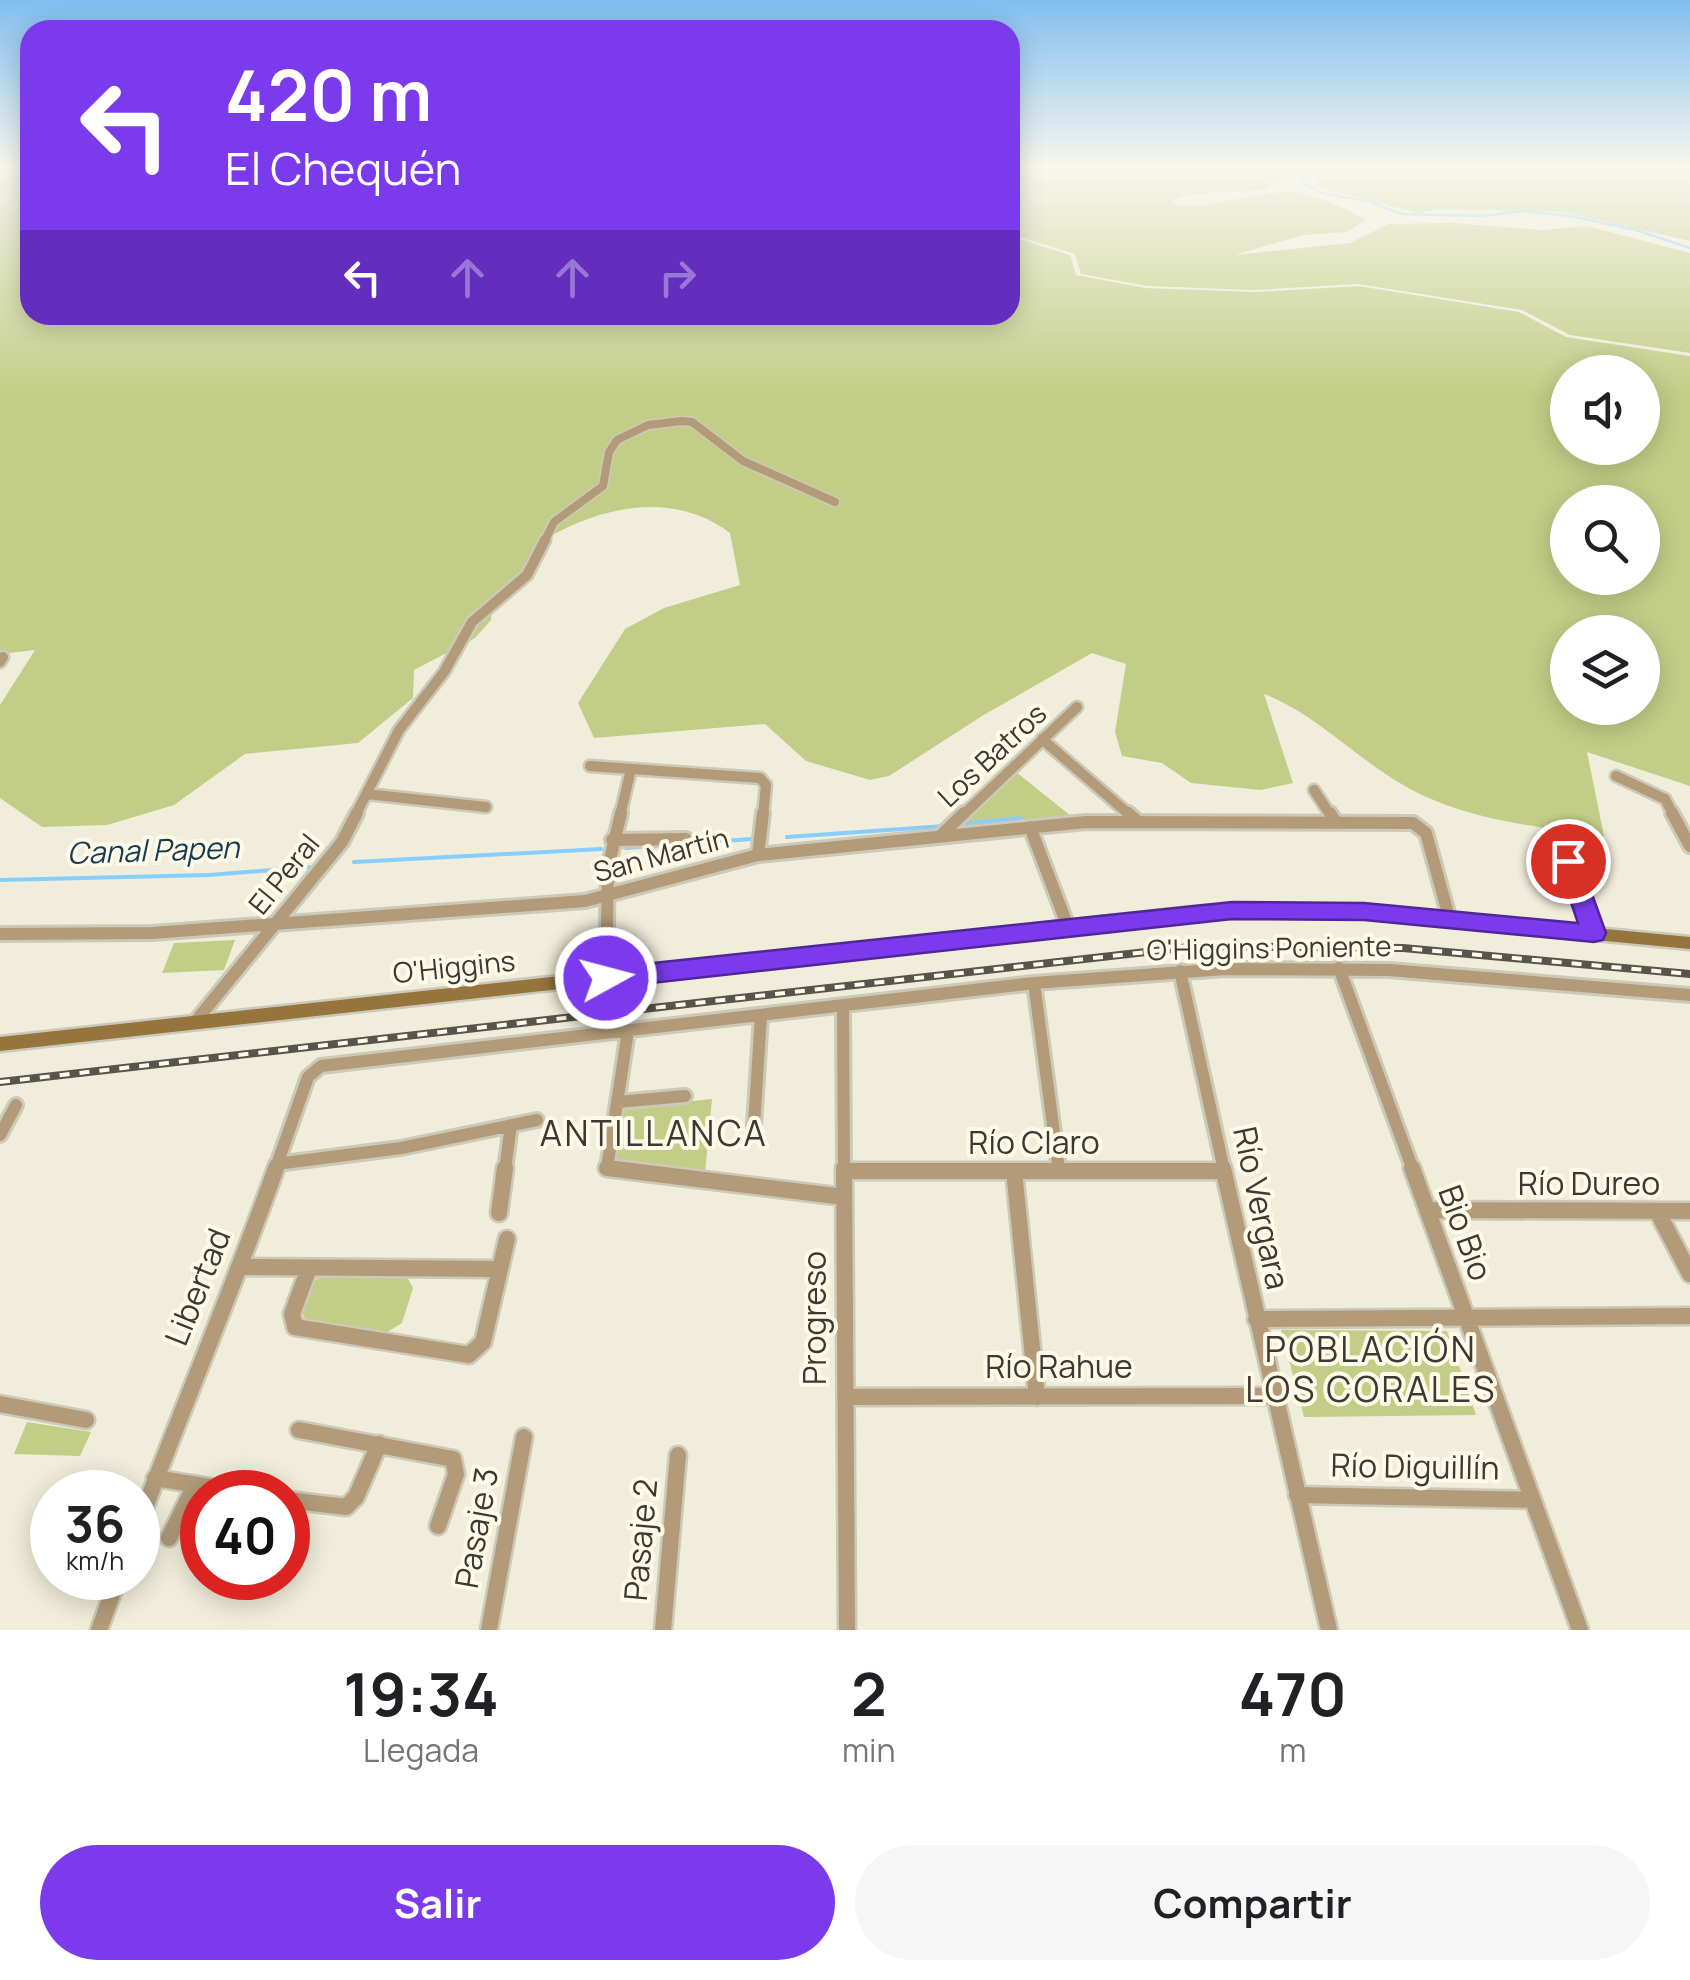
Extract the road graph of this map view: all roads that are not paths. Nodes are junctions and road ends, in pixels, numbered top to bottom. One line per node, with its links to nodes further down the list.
1 (835, 502): 8 (street, El Peral)
2 (1076, 706): 3 (street, Los Batros)
3 (1042, 739): 10 (street); 13 (street, Los Batros)
4 (590, 766): 5 (street)
5 (630, 768): 15 (street); 17 (street)
6 (1616, 776): 16 (street)
7 (1314, 790): 11 (street)
8 (366, 794): 9 (street); 21 (street, El Peral)
9 (486, 807)
10 (1136, 820): 11 (street, San Martín); 12 (street, San Martín)
11 (1335, 821): 20 (street, San Martín)
12 (1030, 828): 13 (street, San Martín); 22 (street)
13 (939, 837): 17 (street, San Martín)
14 (686, 838): 15 (street, San Martín)
15 (612, 840): 19 (street)
16 (1690, 846)
17 (758, 855): 19 (street, San Martín)
18 (1568, 861): 23 (street)
19 (606, 898): 21 (street, San Martín); 28 (street)
20 (1448, 917): 22 (street, O'Higgins); 23 (street, O'Higgins)
21 (275, 925): 24 (street, San Martín); 33 (street, El Peral)
22 (1068, 928): 28 (street, O'Higgins)
23 (1594, 933): 25 (street, O'Higgins)
24 (0, 934)
25 (1690, 943)
26 (1339, 968): 27 (street, O'Higgins Poniente); 30 (street, O'Higgins Poniente); 50 (street, Bio Bio)
27 (1180, 971): 29 (street, O'Higgins Poniente); 48 (street, Río Vergara)
28 (606, 978): 33 (street, O'Higgins)
29 (1034, 983): 31 (street, O'Higgins Poniente); 47 (street)
30 (1690, 995)
31 (843, 1006): 32 (street, O'Higgins Poniente); 45 (street, Progreso)
32 (761, 1016): 34 (street, O'Higgins Poniente); 42 (street)
33 (196, 1022): 35 (street, O'Higgins)
34 (628, 1031): 36 (street, O'Higgins Poniente); 38 (street)
35 (0, 1044)
36 (313, 1070): 44 (street, Libertad)
37 (685, 1096): 38 (street)
38 (618, 1102): 49 (street)
39 (0, 1108): 43 (street)
40 (536, 1120): 41 (street)
41 (511, 1125): 44 (street); 53 (street)
42 (754, 1125)
43 (0, 1135)
44 (276, 1164): 55 (street, Libertad)
45 (844, 1170): 46 (street, Río Claro); 49 (street, Progreso)
46 (1014, 1171): 47 (street, Río Claro); 64 (street)
47 (1059, 1171): 48 (street, Río Claro)
48 (1224, 1171): 61 (street, Río Vergara)
49 (844, 1197): 63 (street, Progreso)
50 (1427, 1210): 51 (street, Río Dureo); 60 (street, Bio Bio)
51 (1657, 1211): 52 (street, Río Dureo); 58 (street)
52 (1690, 1212)
53 (500, 1214)
54 (506, 1239): 57 (street)
55 (240, 1267): 56 (street); 71 (street, Libertad)
56 (309, 1268): 57 (street); 57 (street)
57 (500, 1269)
58 (1690, 1274)
59 (1690, 1316): 60 (street)
60 (1466, 1318): 61 (street); 73 (street, Bio Bio)
61 (1256, 1319): 62 (street, Río Vergara)
62 (1272, 1396): 64 (street, Río Rahue); 72 (street, Río Vergara)
63 (846, 1397): 64 (street, Río Rahue); 82 (street, Progreso)
64 (1037, 1397)
65 (0, 1404): 66 (street)
66 (86, 1420)
67 (299, 1430): 69 (street)
68 (524, 1437): 80 (street, Pasaje 3)
69 (379, 1444): 74 (street); 76 (street)
70 (678, 1455): 81 (street, Pasaje 2)
71 (158, 1470)
72 (1296, 1495): 73 (street, Río Diguillín); 83 (street, Río Vergara)
73 (1532, 1500): 84 (street, Bio Bio)
74 (310, 1502)
75 (180, 1517): 77 (street)
76 (438, 1526)
77 (170, 1538)
78 (110, 1600): 79 (street)
79 (99, 1630)
80 (490, 1630)
81 (663, 1630)
82 (847, 1630)
83 (1329, 1630)
84 (1580, 1630)

